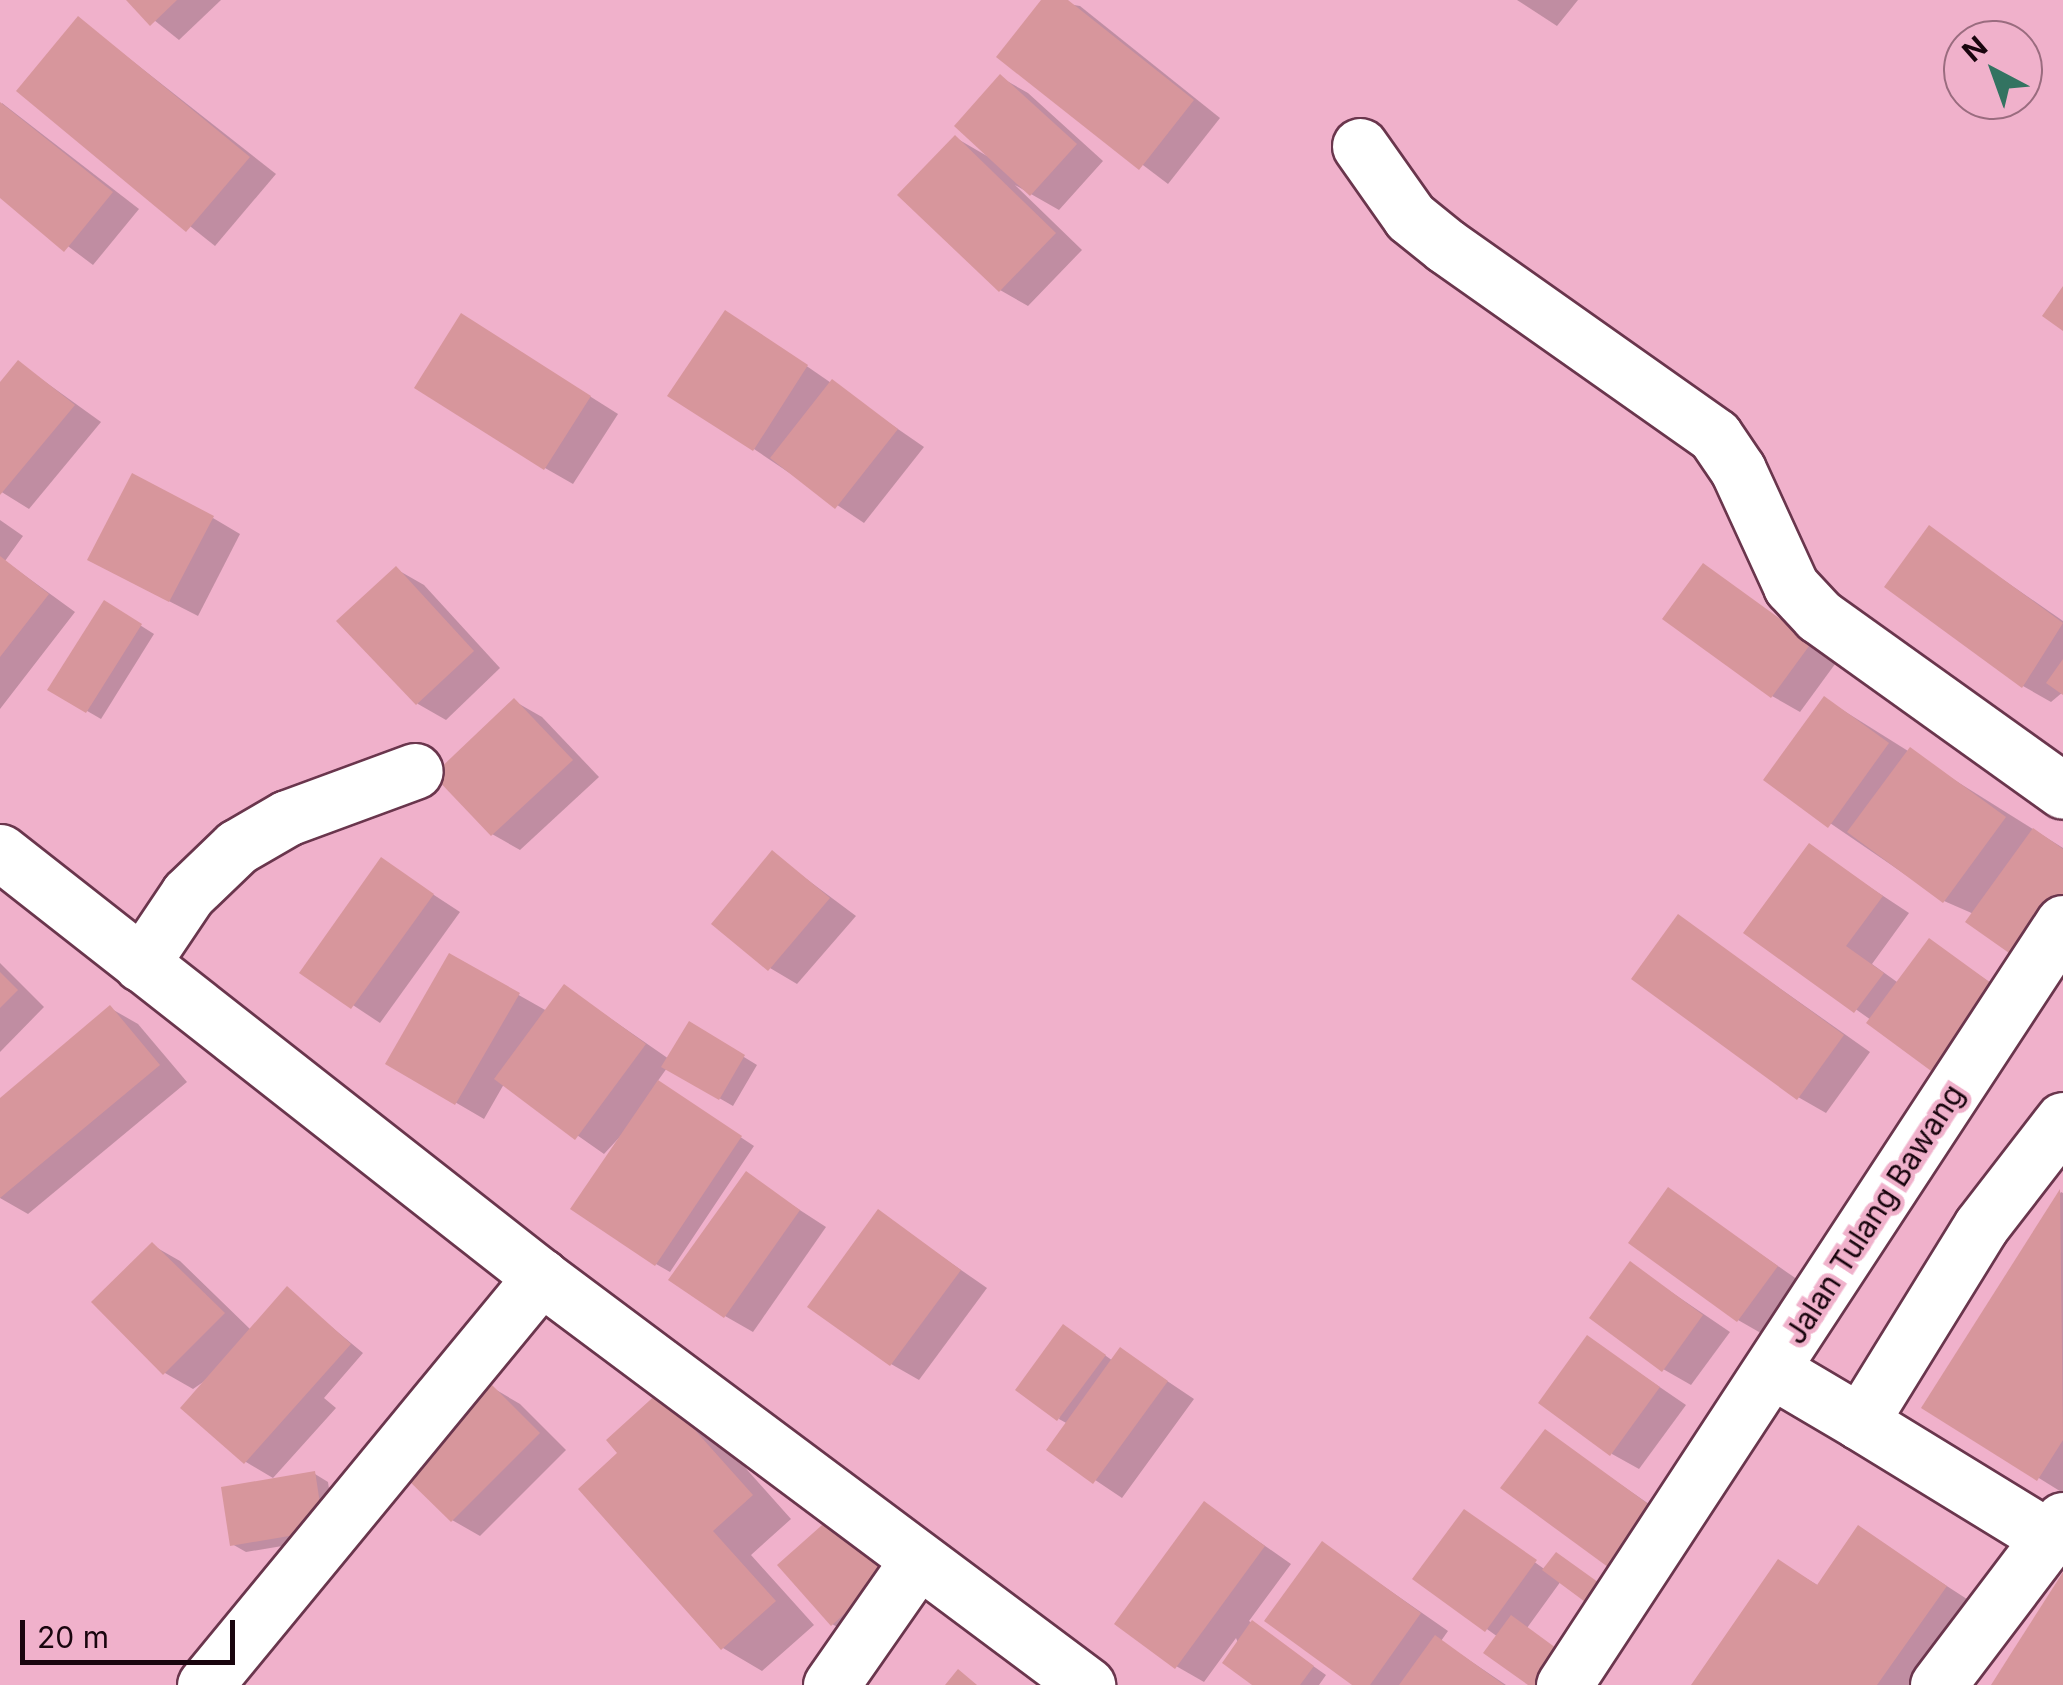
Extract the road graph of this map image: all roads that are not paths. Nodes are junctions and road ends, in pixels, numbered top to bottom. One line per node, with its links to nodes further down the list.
1 (1360, 146): 3 (street)
2 (415, 771): 6 (street)
3 (2063, 791)
4 (0, 852): 6 (street)
5 (2063, 923): 9 (street, Jalan Tulang Bawang)
6 (140, 964): 8 (street)
7 (2059, 1134): 10 (street)
8 (541, 1276): 12 (street); 13 (street)
9 (1772, 1370): 10 (street); 16 (street, Jalan Tulang Bawang)
10 (1860, 1422): 11 (street)
11 (2056, 1529): 17 (street)
12 (916, 1563): 14 (street); 15 (street)
13 (205, 1685)
14 (831, 1685)
15 (1086, 1685)
16 (1564, 1685)
17 (1938, 1685)

